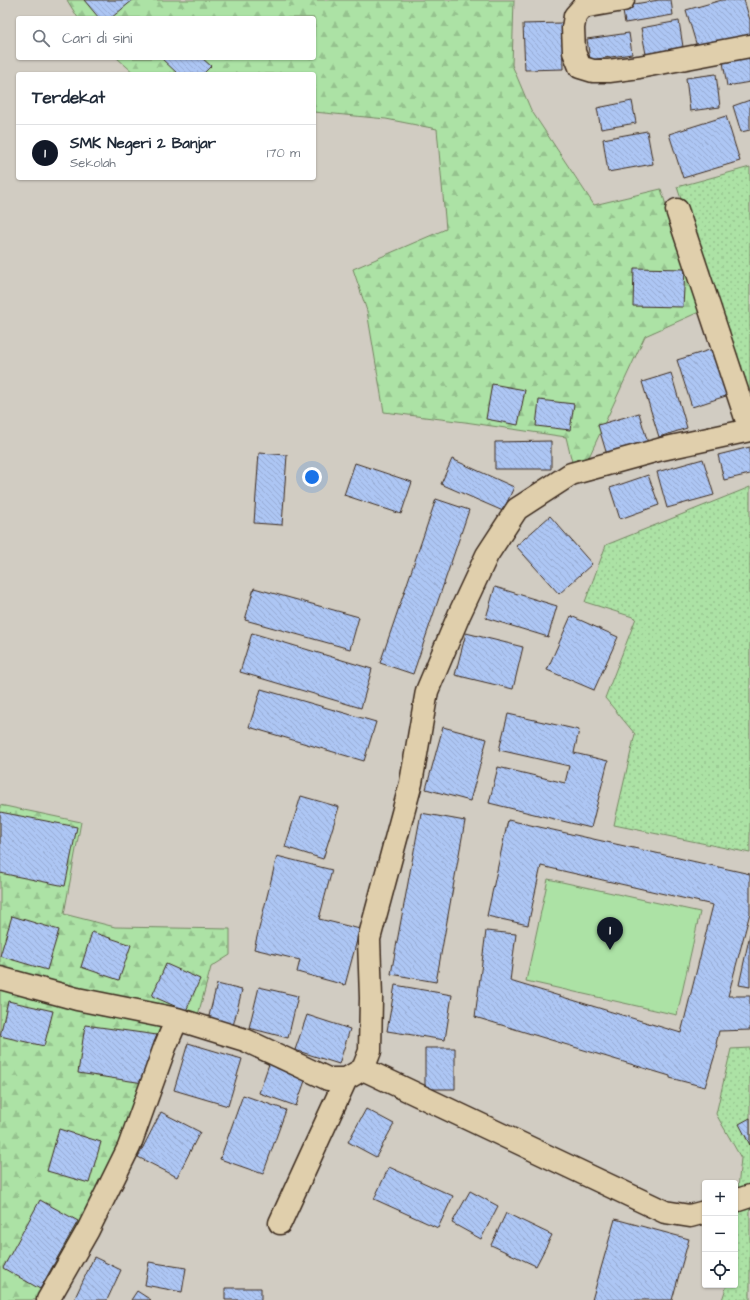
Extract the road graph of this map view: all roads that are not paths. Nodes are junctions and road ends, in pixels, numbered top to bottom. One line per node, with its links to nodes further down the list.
1 (622, 0): 2 (street)
2 (750, 46)
3 (677, 210): 4 (street)
4 (750, 430): 7 (street)
5 (0, 978): 6 (street)
6 (177, 1019): 7 (street); 12 (street)
7 (355, 1074): 10 (street); 11 (street)
8 (750, 1196): 9 (street)
9 (738, 1200)
10 (702, 1213)
11 (280, 1223)
12 (48, 1300)

